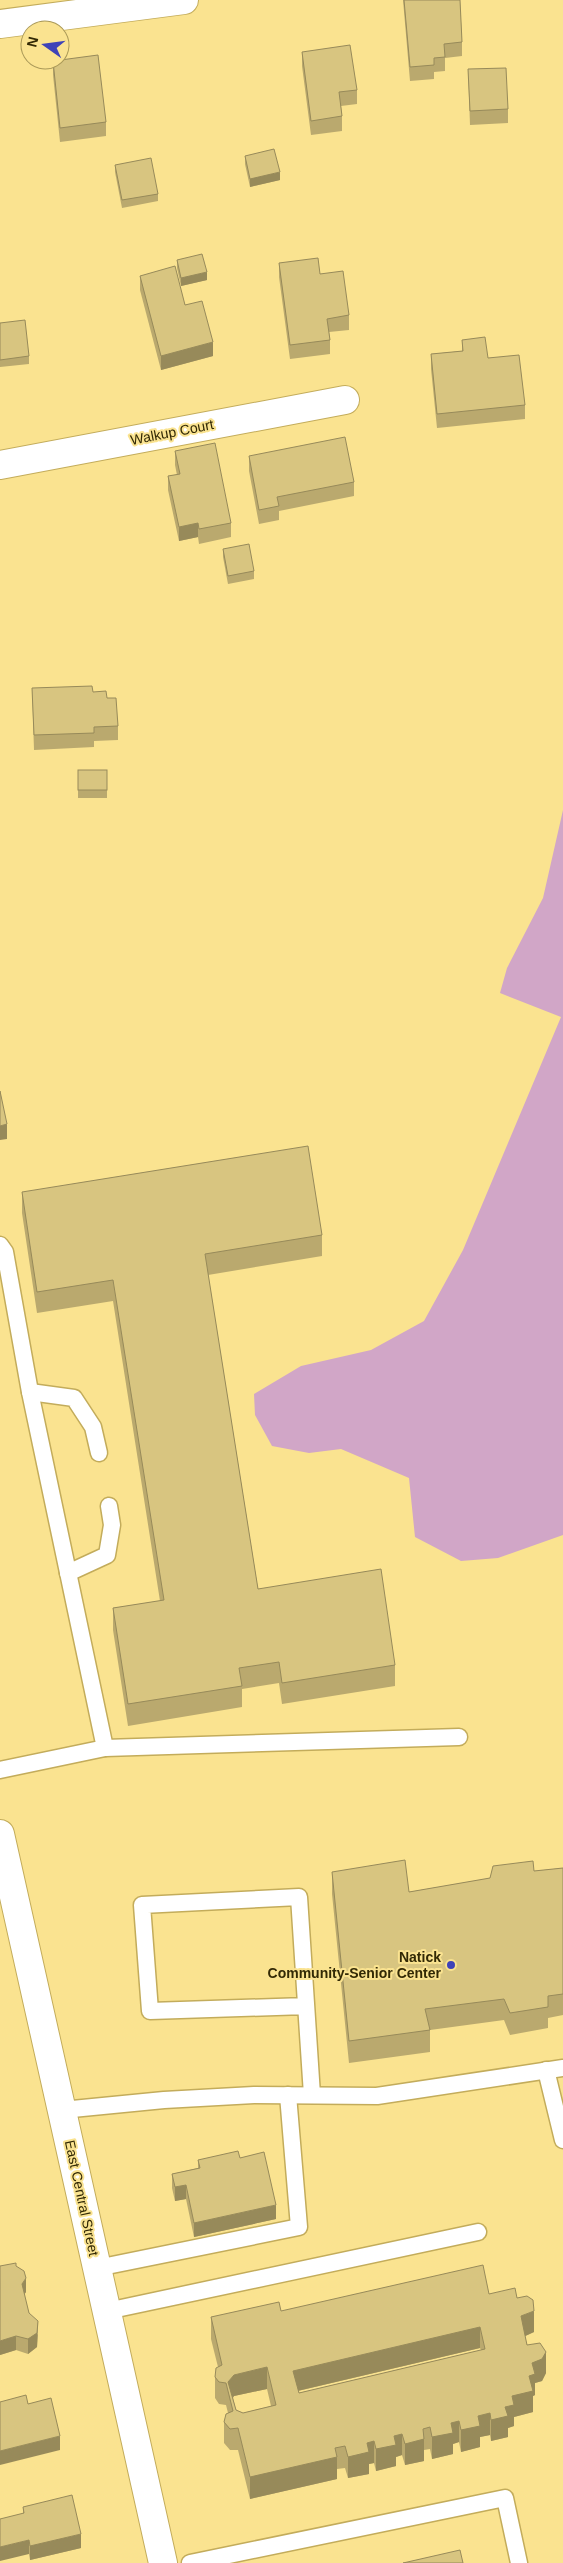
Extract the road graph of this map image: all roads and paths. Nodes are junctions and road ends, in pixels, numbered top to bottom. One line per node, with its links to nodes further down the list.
1 (184, 0): 2 (main road)
2 (0, 24)
3 (345, 400): 4 (main road, Walkup Court)
4 (0, 464)
5 (0, 1245): 6 (lane)
6 (30, 1392): 7 (lane); 9 (lane)
7 (99, 1453)
8 (109, 1506): 9 (lane)
9 (68, 1572): 11 (lane)
10 (458, 1737): 11 (lane)
11 (105, 1748): 12 (lane)
12 (0, 1770)
13 (0, 1834): 19 (main road, East Central Street)
14 (306, 2006): 14 (lane); 18 (lane)
15 (563, 2068): 16 (lane)
16 (546, 2070): 18 (lane); 20 (lane)
17 (288, 2095): 18 (lane); 19 (lane); 22 (lane)
18 (312, 2095)
19 (62, 2110): 22 (main road, East Central Street)
20 (563, 2140)
21 (478, 2232): 23 (lane)
22 (97, 2268): 23 (main road, East Central Street)
23 (107, 2311): 24 (main road, East Central Street)
24 (163, 2563)
25 (190, 2563): 26 (lane)
26 (519, 2563)

